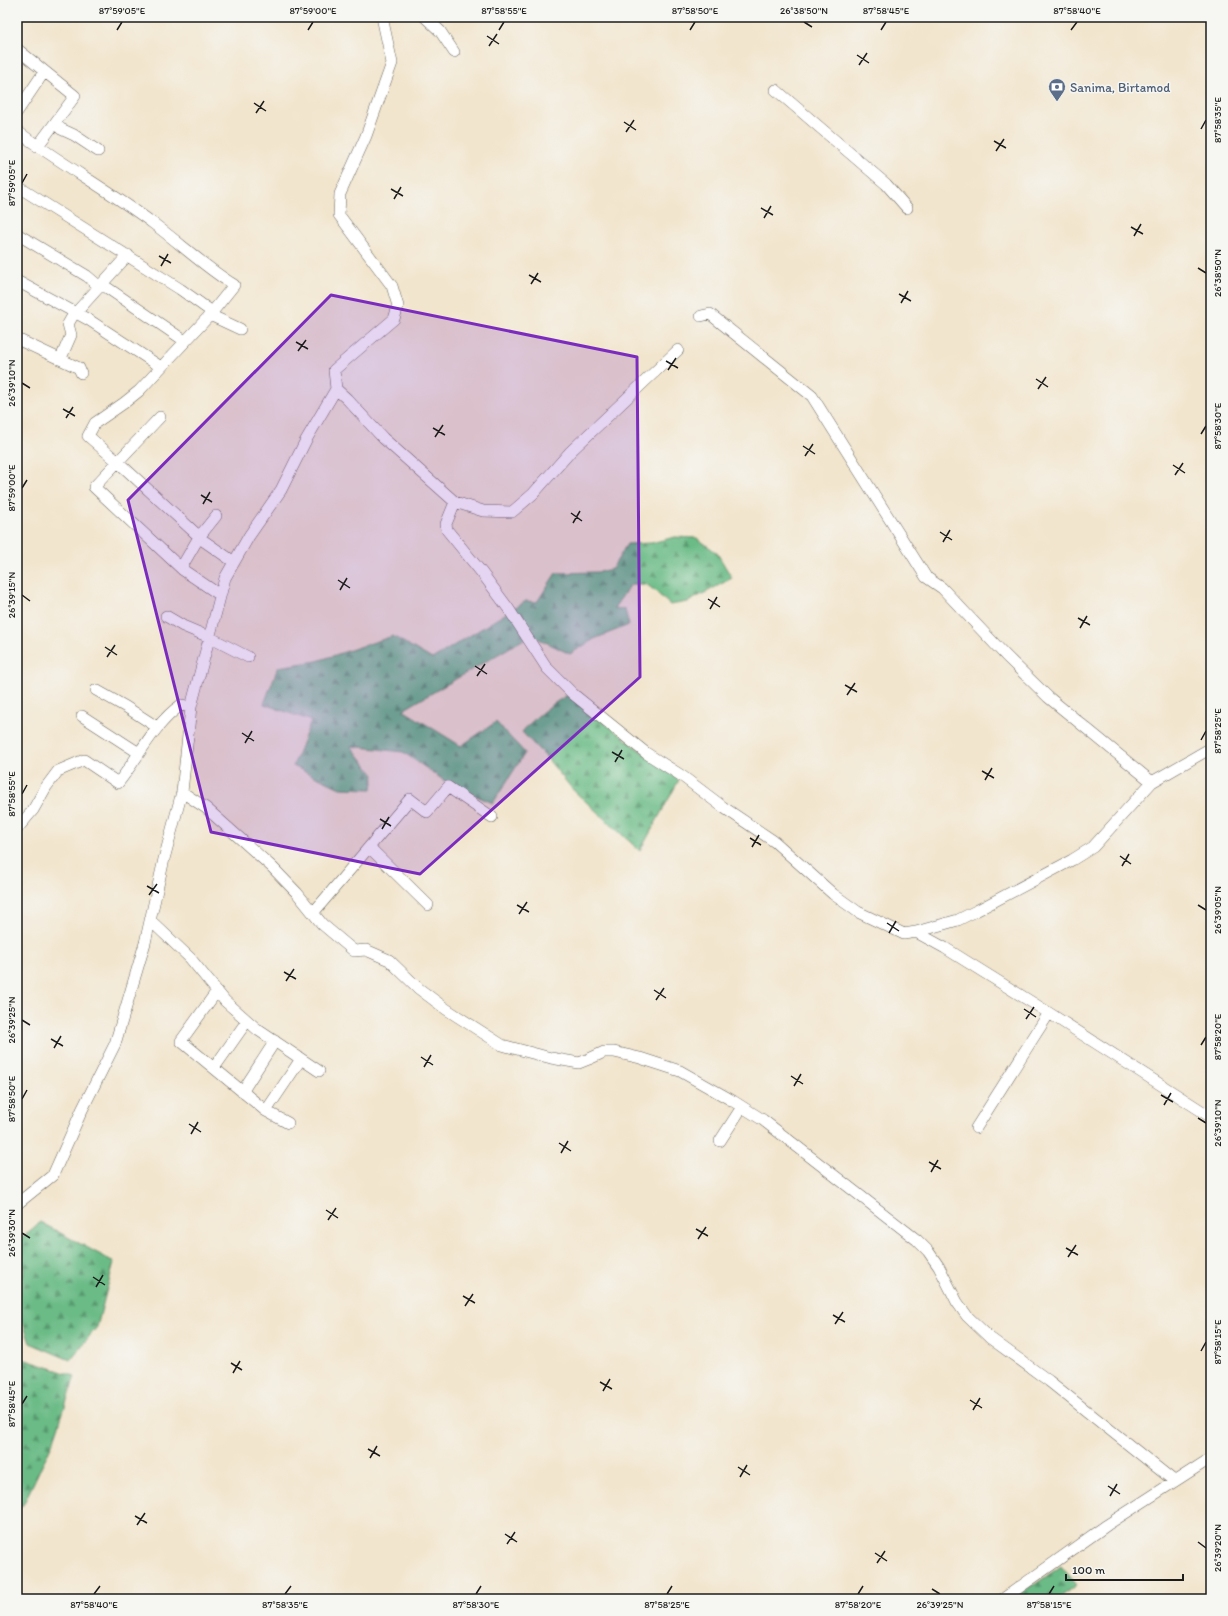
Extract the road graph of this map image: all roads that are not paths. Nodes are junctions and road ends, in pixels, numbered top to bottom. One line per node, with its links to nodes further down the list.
1 (382, 17): 28 (street)
2 (425, 17): 4 (street)
3 (17, 49): 5 (street)
4 (454, 52)
5 (44, 72): 7 (street); 8 (street)
6 (776, 90): 13 (street)
7 (17, 112)
8 (55, 123): 10 (street); 11 (street)
9 (17, 131): 10 (street)
10 (37, 147): 19 (street)
11 (98, 151)
12 (17, 186): 15 (street)
13 (907, 208)
14 (17, 234): 17 (street)
15 (128, 256): 17 (street); 19 (street)
16 (17, 281): 18 (street)
17 (100, 287): 18 (street); 23 (street)
18 (76, 314): 25 (street); 26 (street)
19 (210, 315): 21 (street); 23 (street)
20 (701, 316): 46 (street)
21 (240, 329)
22 (17, 339): 25 (street)
23 (185, 341): 26 (street)
24 (678, 350): 31 (street)
25 (59, 359): 27 (street)
26 (161, 367): 30 (street)
27 (81, 373)
28 (336, 389): 31 (street); 34 (street)
29 (160, 417): 30 (street)
30 (118, 462): 33 (street); 35 (street)
31 (455, 502): 54 (street)
32 (216, 516): 33 (street)
33 (199, 536): 34 (street); 35 (street)
34 (234, 562): 36 (street)
35 (181, 568): 36 (street)
36 (220, 595): 38 (street)
37 (166, 616): 38 (street)
38 (209, 637): 39 (street); 41 (street)
39 (248, 657)
40 (96, 690): 43 (street)
41 (191, 707): 43 (street); 47 (street)
42 (82, 716): 45 (street)
43 (157, 727): 45 (street)
44 (1211, 748): 46 (street)
45 (139, 753): 49 (street)
46 (1152, 782): 54 (street)
47 (182, 792): 52 (street); 53 (street)
48 (492, 817): 50 (street)
49 (17, 829)
50 (369, 847): 51 (street); 52 (street)
51 (428, 905)
52 (313, 913): 63 (street)
53 (150, 920): 55 (street); 69 (street)
54 (916, 932): 56 (street)
55 (217, 991): 57 (street); 60 (street)
56 (1050, 1013): 65 (street); 67 (street)
57 (247, 1021): 58 (street); 60 (street)
58 (274, 1041): 59 (street); 62 (street)
59 (301, 1059): 61 (street); 64 (street)
60 (214, 1068): 62 (street)
61 (319, 1071)
62 (242, 1092): 64 (street)
63 (742, 1107): 68 (street); 71 (street)
64 (266, 1112): 66 (street)
65 (1211, 1117)
66 (288, 1123)
67 (976, 1128)
68 (720, 1141)
69 (17, 1204)
70 (1211, 1458): 71 (street)
71 (1174, 1481): 72 (street)
72 (1003, 1599)

